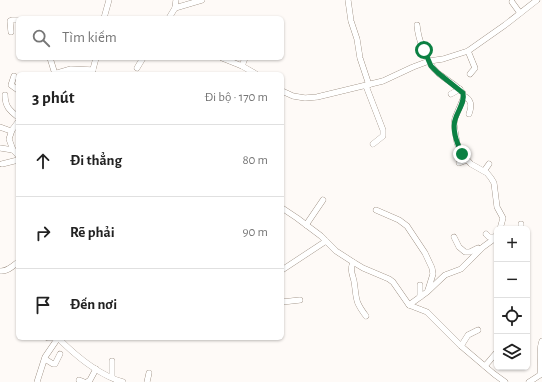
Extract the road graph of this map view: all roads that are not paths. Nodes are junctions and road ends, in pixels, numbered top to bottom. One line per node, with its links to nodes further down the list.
1 (109, 0): 9 (street)
2 (176, 0): 7 (street)
3 (202, 0): 7 (street)
4 (537, 0): 8 (street)
5 (348, 1): 29 (street)
6 (512, 2): 8 (street)
7 (175, 8): 10 (street)
8 (520, 13): 14 (street)
9 (105, 16)
10 (170, 16)
11 (16, 20): 13 (street)
12 (417, 25): 20 (street)
13 (11, 32)
14 (468, 51): 20 (street); 27 (street)
15 (50, 60): 23 (street)
16 (96, 60): 25 (street)
17 (142, 60): 22 (street)
18 (227, 60): 21 (street)
19 (244, 60): 21 (street)
20 (429, 61): 29 (street); 31 (street)
21 (242, 66): 26 (street)
22 (137, 68)
23 (54, 72)
24 (61, 72): 25 (street)
25 (93, 72)
26 (252, 72)
27 (470, 74)
28 (14, 76): 30 (street)
29 (367, 85): 32 (street); 41 (street)
30 (16, 88)
31 (460, 89): 34 (street); 35 (street)
32 (284, 92)
33 (5, 94): 37 (street)
34 (452, 94)
35 (464, 96): 36 (street); 46 (street)
36 (470, 114)
37 (16, 115)
38 (16, 125): 40 (street)
39 (0, 127): 40 (street)
40 (11, 131): 43 (street)
41 (373, 144)
42 (0, 148): 43 (street)
43 (13, 150): 44 (street)
44 (16, 153)
45 (16, 160): 48 (street)
46 (466, 160): 47 (street); 50 (street)
47 (459, 163)
48 (2, 164)
49 (489, 164): 50 (street)
50 (484, 171): 55 (street)
51 (323, 200): 54 (street)
52 (284, 209): 54 (street)
53 (376, 210): 67 (street)
54 (306, 225): 60 (street)
55 (501, 226)
56 (486, 234): 58 (street)
57 (454, 237): 61 (street)
58 (494, 238)
59 (494, 239): 61 (street)
60 (326, 241): 62 (street); 64 (street)
61 (483, 247): 67 (street)
62 (353, 262): 71 (street); 72 (street)
63 (16, 263): 65 (street)
64 (284, 269)
65 (0, 271)
66 (420, 285): 68 (street)
67 (427, 292): 68 (street)
68 (420, 297): 71 (street)
69 (300, 300): 70 (street)
70 (284, 302)
71 (409, 305): 77 (street)
72 (366, 316)
73 (478, 330): 77 (street)
74 (59, 340): 80 (street)
75 (61, 340): 83 (street)
76 (542, 341): 85 (street)
77 (461, 346): 82 (street)
78 (60, 354): 80 (street)
79 (494, 356): 82 (street)
80 (44, 359): 88 (street)
81 (112, 361): 86 (street)
82 (485, 366): 87 (street)
83 (96, 369): 86 (street); 89 (street)
84 (149, 373): 91 (street)
85 (541, 375): 92 (street)
86 (112, 377): 90 (street)
87 (503, 381)
88 (37, 382)
89 (88, 382)
90 (120, 382)
91 (147, 382)
92 (529, 382)

